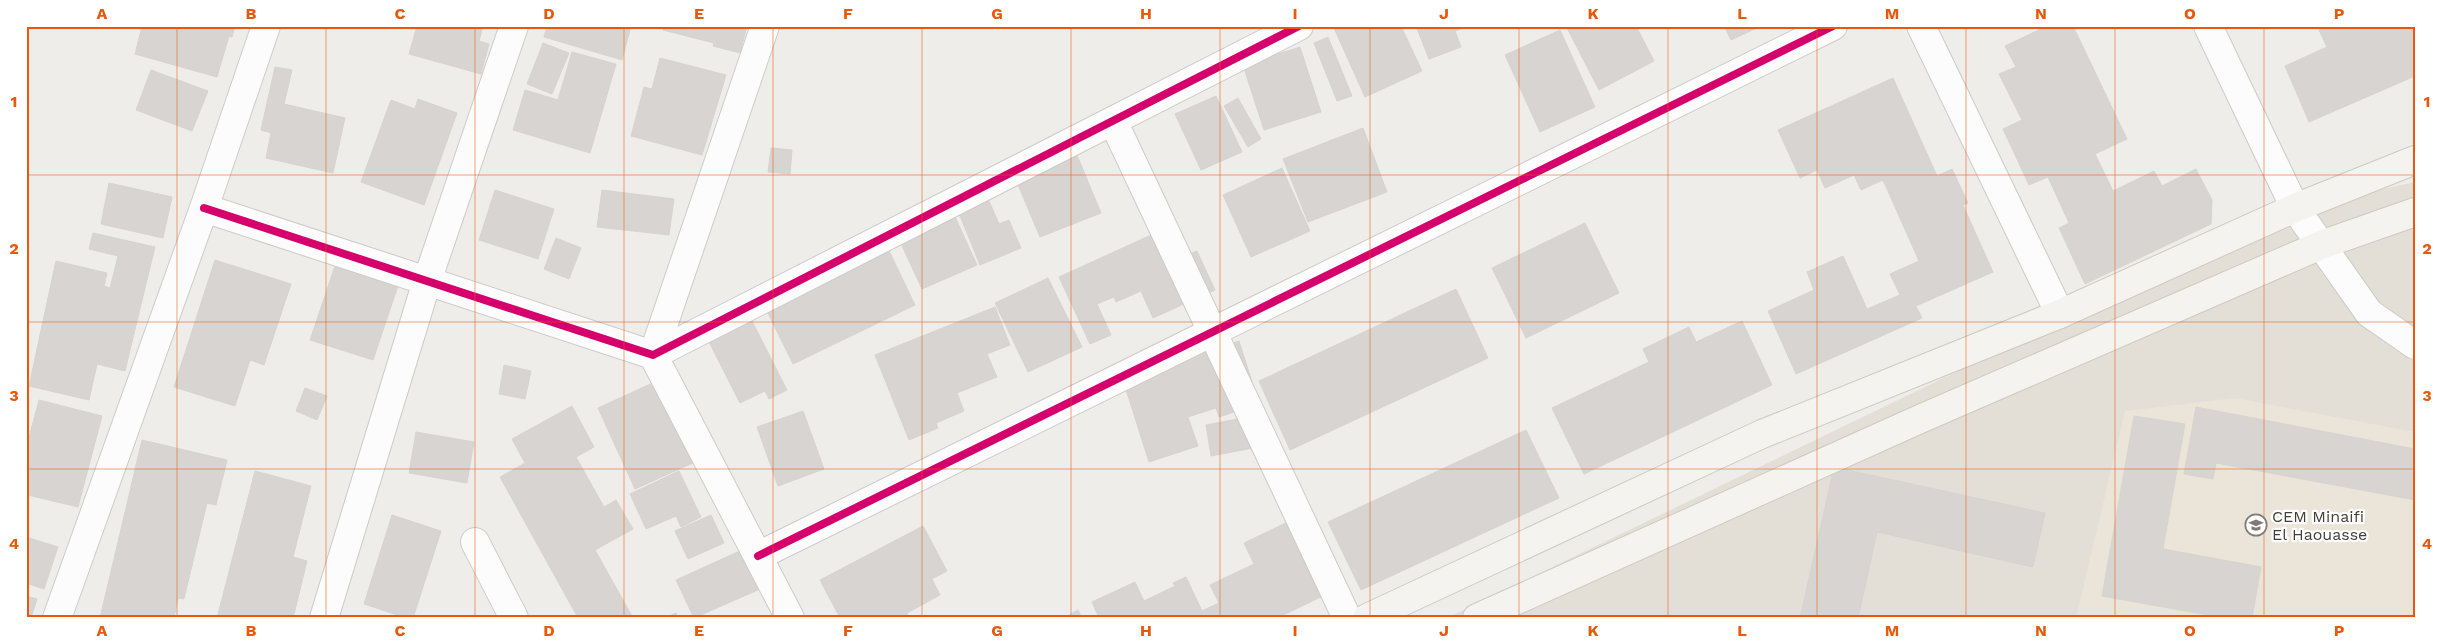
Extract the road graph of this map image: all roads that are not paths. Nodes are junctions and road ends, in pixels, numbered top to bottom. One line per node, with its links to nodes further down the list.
1 (266, 26): 10 (street)
2 (514, 26): 14 (street)
3 (765, 26): 18 (street)
4 (1299, 26): 8 (street)
5 (1833, 26): 16 (street)
6 (1921, 26): 15 (street)
7 (2208, 26): 11 (street)
8 (1113, 121): 16 (street); 18 (street)
9 (2415, 160): 11 (main road)
10 (204, 208): 14 (street); 21 (street)
11 (2295, 208): 13 (street); 15 (main road)
12 (2415, 212): 13 (main road)
13 (2321, 245): 17 (street); 27 (main road)
14 (426, 281): 18 (street); 22 (street)
15 (2060, 314): 26 (main road)
16 (1212, 333): 20 (street); 25 (street)
17 (2415, 345)
18 (653, 355): 20 (street)
19 (475, 542): 23 (street)
20 (758, 556): 24 (street)
21 (57, 618)
22 (324, 618)
23 (514, 618)
24 (790, 618)
25 (1347, 618)
26 (1367, 618)
27 (1477, 618)

